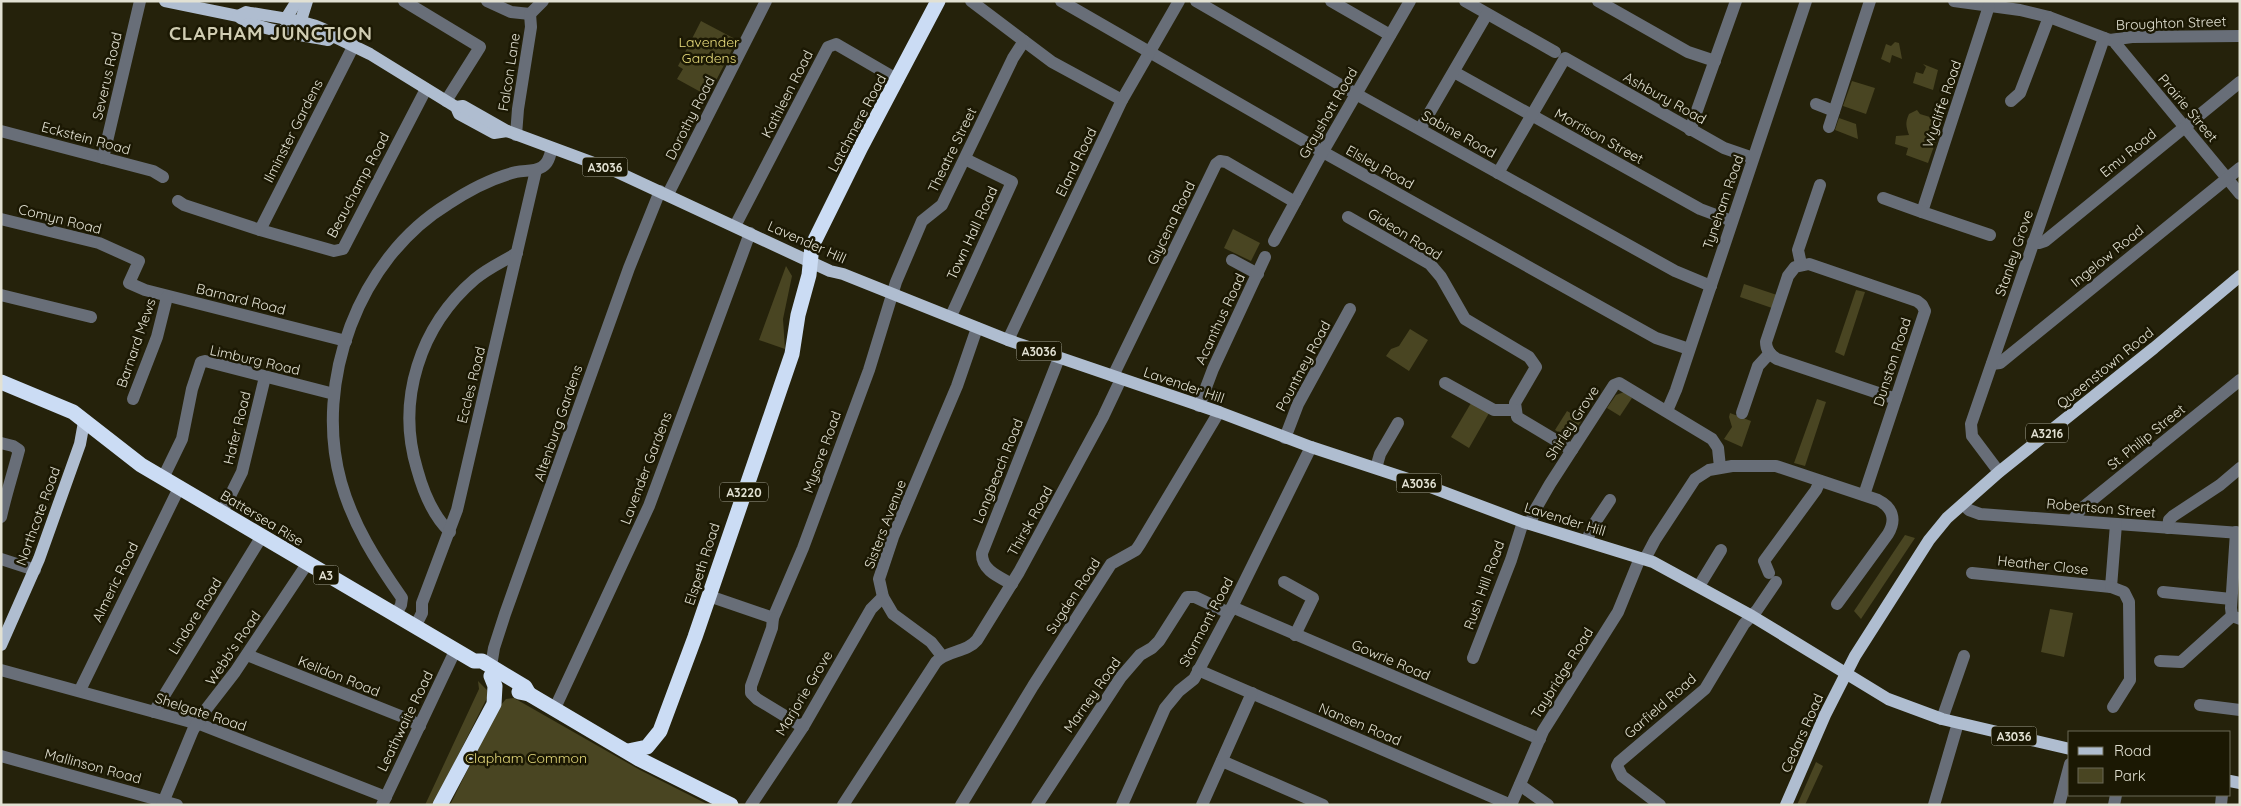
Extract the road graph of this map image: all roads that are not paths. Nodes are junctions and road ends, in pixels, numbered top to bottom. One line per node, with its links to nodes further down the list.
1 (140, 1): 55 (street, Severus Road)
2 (165, 1): 26 (main road, A3036)
3 (297, 1): 26 (main road)
4 (307, 1): 27 (main road)
5 (404, 1): 43 (street)
6 (487, 1): 23 (street, Falcon Lane)
7 (542, 1): 23 (street)
8 (766, 1): 64 (street, Dorothy Road)
9 (938, 1): 37 (highway, Latchmere Road / A3220)
10 (971, 1): 31 (street)
11 (1061, 1): 33 (street, Elsley Road)
12 (1179, 1): 33 (street, Eland Road)
13 (1196, 1): 40 (street, Sabine Road)
14 (1331, 1): 28 (street)
15 (1410, 1): 28 (street, Grayshott Road)
16 (1465, 1): 24 (street, Ashbury Road)
17 (1598, 1): 35 (street)
18 (1736, 1): 35 (street)
19 (1806, 1): 56 (street, Tyneham Road)
20 (1870, 1): 45 (street)
21 (1954, 1): 22 (street, Broughton Street)
22 (1989, 6): 25 (street, Broughton Street); 69 (street, Wycliffe Road)
23 (530, 14): 52 (street, Falcon Lane)
24 (1487, 14): 34 (street, Ashbury Road); 36 (street)
25 (2049, 17): 30 (street, Broughton Street); 42 (street)
26 (282, 25): 27 (main road, Lavender Hill / A3036)
27 (299, 28): 32 (main road, Lavender Hill / A3036)
28 (1390, 35): 40 (street, Grayshott Road)
29 (2240, 36): 30 (street, Broughton Street)
30 (2109, 39): 47 (street, Prairie Street); 78 (street, Stanley Grove)
31 (1024, 41): 41 (street); 57 (street, Theatre Street)
32 (354, 45): 39 (main road, Lavender Hill / A3036); 74 (street, Ilminster Gardens)
33 (1150, 52): 41 (street, Eland Road); 54 (street, Elsley Road)
34 (1560, 55): 46 (street); 50 (street, Ashbury Road)
35 (1715, 61): 50 (street)
36 (1454, 72): 46 (street, Morrison Street); 49 (street)
37 (898, 80): 73 (street, Kathleen Road); 82 (highway, Latchmere Road / A3220)
38 (2240, 82): 47 (street, Emu Road)
39 (426, 88): 43 (main road, Lavender Hill / A3036); 74 (street, Beauchamp Road)
40 (1356, 94): 49 (street, Sabine Road); 54 (street, Grayshott Road)
41 (1122, 100): 95 (street, Eland Road)
42 (2011, 101)
43 (451, 104): 52 (main road, Lavender Hill / A3036)
44 (1816, 104): 45 (street)
45 (1834, 111): 48 (street)
46 (1532, 116): 60 (street); 72 (street, Morrison Street)
47 (2184, 126): 62 (street, Prairie Street); 78 (street, Emu Road)
48 (1829, 127)
49 (1420, 129): 60 (street, Sabine Road)
50 (1690, 130): 56 (street, Ashbury Road)
51 (1, 131): 55 (street, Eckstein Road)
52 (512, 133): 53 (main road, Lavender Hill / A3036)
53 (552, 148): 59 (street); 64 (main road, Lavender Hill / A3036)
54 (1323, 152): 68 (street, Grayshott Road); 97 (street, Elsley Road)
55 (103, 158): 61 (street, Eckstein Road)
56 (1753, 158): 72 (street, Tyneham Road)
57 (965, 159): 88 (street, Theatre Street); 92 (street, Town Hall Road)
58 (2240, 168): 62 (street, Ingelow Road)
59 (536, 170): 79 (street, Eccles Road); 96 (street)
60 (1498, 173): 87 (street, Sabine Road)
61 (163, 177)
62 (2227, 178): 65 (street, Prairie Street); 100 (street, Ingelow Road)
63 (1820, 186): 83 (street)
64 (664, 193): 73 (main road, Lavender Hill / A3036); 173 (street, Altenburg Gardens)
65 (2240, 194)
66 (1883, 198): 69 (street)
67 (178, 201): 74 (street, Beauchamp Road)
68 (1295, 202): 77 (street, Grayshott Road); 102 (street, Glycena Road)
69 (1922, 212): 76 (street)
70 (1348, 217): 110 (street, Gideon Road)
71 (1, 219): 86 (street, Comyn Road)
72 (1732, 221): 87 (street, Tyneham Road)
73 (735, 226): 75 (main road, Lavender Hill / A3036)
74 (260, 230)
75 (750, 233): 82 (main road, Lavender Hill / A3036); 181 (street, Lavender Gardens)
76 (1990, 234)
77 (1274, 241)
78 (2033, 242): 100 (street, Stanley Grove)
79 (517, 253): 136 (street, Eccles Road); 136 (street)
80 (1266, 257): 84 (street, Acanthus Road)
81 (1232, 260): 84 (street, Acanthus Road)
82 (811, 262): 88 (main road, Lavender Hill / A3036); 151 (highway, Elspeth Road / A3220)
83 (1801, 264): 98 (street); 108 (street, Dunston Road)
84 (1258, 274): 109 (street, Acanthus Road)
85 (2240, 276): 123 (main road, Queenstown Road / A3216)
86 (130, 283): 90 (street, Barnard Road)
87 (1711, 286): 97 (street, Tyneham Road)
88 (891, 294): 92 (main road, Lavender Hill / A3036); 160 (street, Mysore Road)
89 (1, 295): 93 (street)
90 (167, 296): 96 (street, Barnard Road); 107 (street, Barnard Mews)
91 (1350, 309): 116 (street, Pountney Road)
92 (951, 316): 94 (main road, Lavender Hill / A3036)
93 (91, 317)
94 (977, 328): 95 (main road, Lavender Hill / A3036); 152 (street, Sisters Avenue)
95 (1008, 340): 99 (main road, Lavender Hill / A3036)
96 (346, 341): 106 (street)
97 (1689, 349): 111 (street, Tyneham Road)
98 (1770, 353): 108 (street); 113 (street)
99 (1059, 358): 102 (main road, Lavender Hill / A3036); 147 (street, Longbeach Road)
100 (1992, 364): 123 (street, Stanley Grove)
101 (265, 377): 106 (street, Limburg Road); 124 (street, Limburg Road); 130 (street, Hafer Road)
102 (1117, 378): 109 (main road, Lavender Hill / A3036); 147 (street, Thirsk Road)
103 (2240, 380): 132 (street, St. Philip Street)
104 (1, 382): 114 (highway, Battersea Rise / A3)
105 (1446, 383): 110 (street)
106 (334, 394): 153 (street)
107 (133, 399)
108 (1896, 399): 127 (street, Dunston Road)
109 (1199, 406): 112 (main road, Lavender Hill / A3036)
110 (1514, 410): 119 (street)
111 (1667, 411): 119 (street, Shirley Grove); 120 (street, Shirley Grove)
112 (1219, 412): 116 (main road, Lavender Hill / A3036); 205 (street, Sugden Road)
113 (1742, 413)
114 (84, 422): 124 (highway, Battersea Rise / A3); 144 (main road, Northcote Road)
115 (1398, 423): 121 (street)
116 (1285, 438): 118 (main road, Lavender Hill / A3036)
117 (1, 443): 131 (street)
118 (1311, 447): 121 (main road, Lavender Hill / A3036); 157 (street, Stormont Road)
119 (1572, 450): 133 (street, Shirley Grove)
120 (1720, 467): 125 (street); 142 (street, Taybridge Road)
121 (1376, 468): 133 (main road, Lavender Hill / A3036)
122 (2240, 468): 135 (street)
123 (1999, 472): 129 (main road, Queenstown Road / A3216)
124 (163, 478): 126 (highway, Battersea Rise / A3)
125 (1820, 481): 127 (street); 159 (street)
126 (179, 488): 130 (highway, Battersea Rise / A3); 176 (street, Almeric Road)
127 (1864, 496): 156 (street)
128 (1610, 500): 139 (street)
129 (1963, 504): 132 (street, Robertson Street); 174 (main road, Queenstown Road / A3216)
130 (222, 512): 138 (highway, Battersea Rise / A3)
131 (1, 516)
132 (2072, 520): 134 (street, Robertson Street)
133 (1526, 523): 139 (main road, Lavender Hill / A3036); 169 (street, Rush Hill Road)
134 (2116, 524): 135 (street, Robertson Street); 149 (street)
135 (2168, 528): 137 (street, Robertson Street)
136 (450, 532): 155 (street, Eccles Road)
137 (2238, 532): 154 (street)
138 (262, 536): 143 (highway, Battersea Rise / A3); 183 (street, Lindore Road)
139 (1587, 541): 142 (main road, Lavender Hill / A3036)
140 (1720, 550): 148 (street)
141 (1, 559): 144 (street)
142 (1643, 559): 148 (main road, Lavender Hill / A3036); 190 (street, Taybridge Road)
143 (307, 564): 158 (highway, Battersea Rise / A3); 166 (street, Webb's Road)
144 (34, 570): 164 (main road, Northcote Road)
145 (1972, 573): 149 (street, Heather Close)
146 (1284, 582): 163 (street)
147 (1012, 584): 167 (street, Thirsk Road)
148 (1699, 586): 159 (main road, Lavender Hill / A3036)
149 (2111, 587): 180 (street)
150 (2163, 592): 154 (street)
151 (709, 596): 160 (street); 189 (highway, Elspeth Road / A3220)
152 (883, 597): 167 (street); 188 (street, Marjorie Grove)
153 (402, 598): 155 (street); 158 (street)
154 (2231, 599): 161 (street)
155 (422, 603): 162 (street, Eccles Road)
156 (1837, 604)
157 (1230, 610): 163 (street, Gowrie Road); 172 (street, Stormont Road); 206 (street, Marney Road)
158 (395, 616): 162 (highway, Battersea Rise / A3)
159 (1752, 616): 174 (main road, Lavender Hill / A3036); 212 (street, Garfield Road)
160 (773, 618): 188 (street, Mysore Road)
161 (2236, 618): 170 (street)
162 (415, 628): 165 (highway, Battersea Rise / A3)
163 (1295, 635): 190 (street, Gowrie Road)
164 (1, 645)
165 (456, 651): 173 (highway, Battersea Rise / A3); 187 (street, Leathwaite Road)
166 (247, 655): 186 (street, Webb's Road); 187 (street, Keildon Road)
167 (942, 656): 204 (street)
168 (1964, 656): 184 (street)
169 (1473, 658)
170 (2160, 661)
171 (1, 670): 176 (street, Shelgate Road)
172 (1198, 670): 177 (street, Nansen Road); 207 (street, Stormont Road)
173 (491, 671): 175 (highway, Battersea Rise / A3); 178 (highway)
174 (1846, 673): 184 (main road, A3036); 213 (main road, Cedars Road / A3216)
175 (518, 686): 178 (highway); 181 (highway, A3)
176 (80, 690): 183 (street, Shelgate Road)
177 (1252, 693): 194 (street); 210 (street, Nansen Road)
178 (494, 704): 201 (highway)
179 (2200, 705): 182 (street)
180 (2113, 707)
181 (555, 708): 192 (highway, A3)
182 (2240, 710)
183 (154, 712): 186 (street, Shelgate Road)
184 (1942, 719): 185 (main road, A3036)
185 (1958, 723): 191 (main road, A3036); 214 (street)
186 (197, 724): 198 (street, Shelgate Road); 199 (street, Webb's Road)
187 (420, 726): 198 (street, Leathwaite Road)
188 (803, 727): 203 (street, Marjorie Grove)
189 (660, 731): 192 (highway, Elspeth Road / A3220); 195 (highway, Elspeth Road / A3220)
190 (1540, 739): 197 (street, Taybridge Road)
191 (2068, 749)
192 (628, 750): 195 (highway, A3)
193 (1, 756): 199 (street, Mallinson Road)
194 (1222, 761): 208 (street); 209 (street)
195 (666, 770): 202 (highway, A3)
196 (2068, 771): 215 (street)
197 (1520, 785): 210 (street, Taybridge Road); 211 (street)
198 (384, 801)
199 (163, 803): 200 (street, Mallinson Road)
200 (177, 805)
201 (440, 805)
202 (731, 805)
203 (751, 805)
204 (843, 805)
205 (961, 805)
206 (1037, 805)
207 (1122, 805)
208 (1202, 805)
209 (1323, 805)
210 (1511, 805)
211 (1548, 805)
212 (1660, 805)
213 (1786, 805)
214 (1934, 805)
215 (2059, 805)

